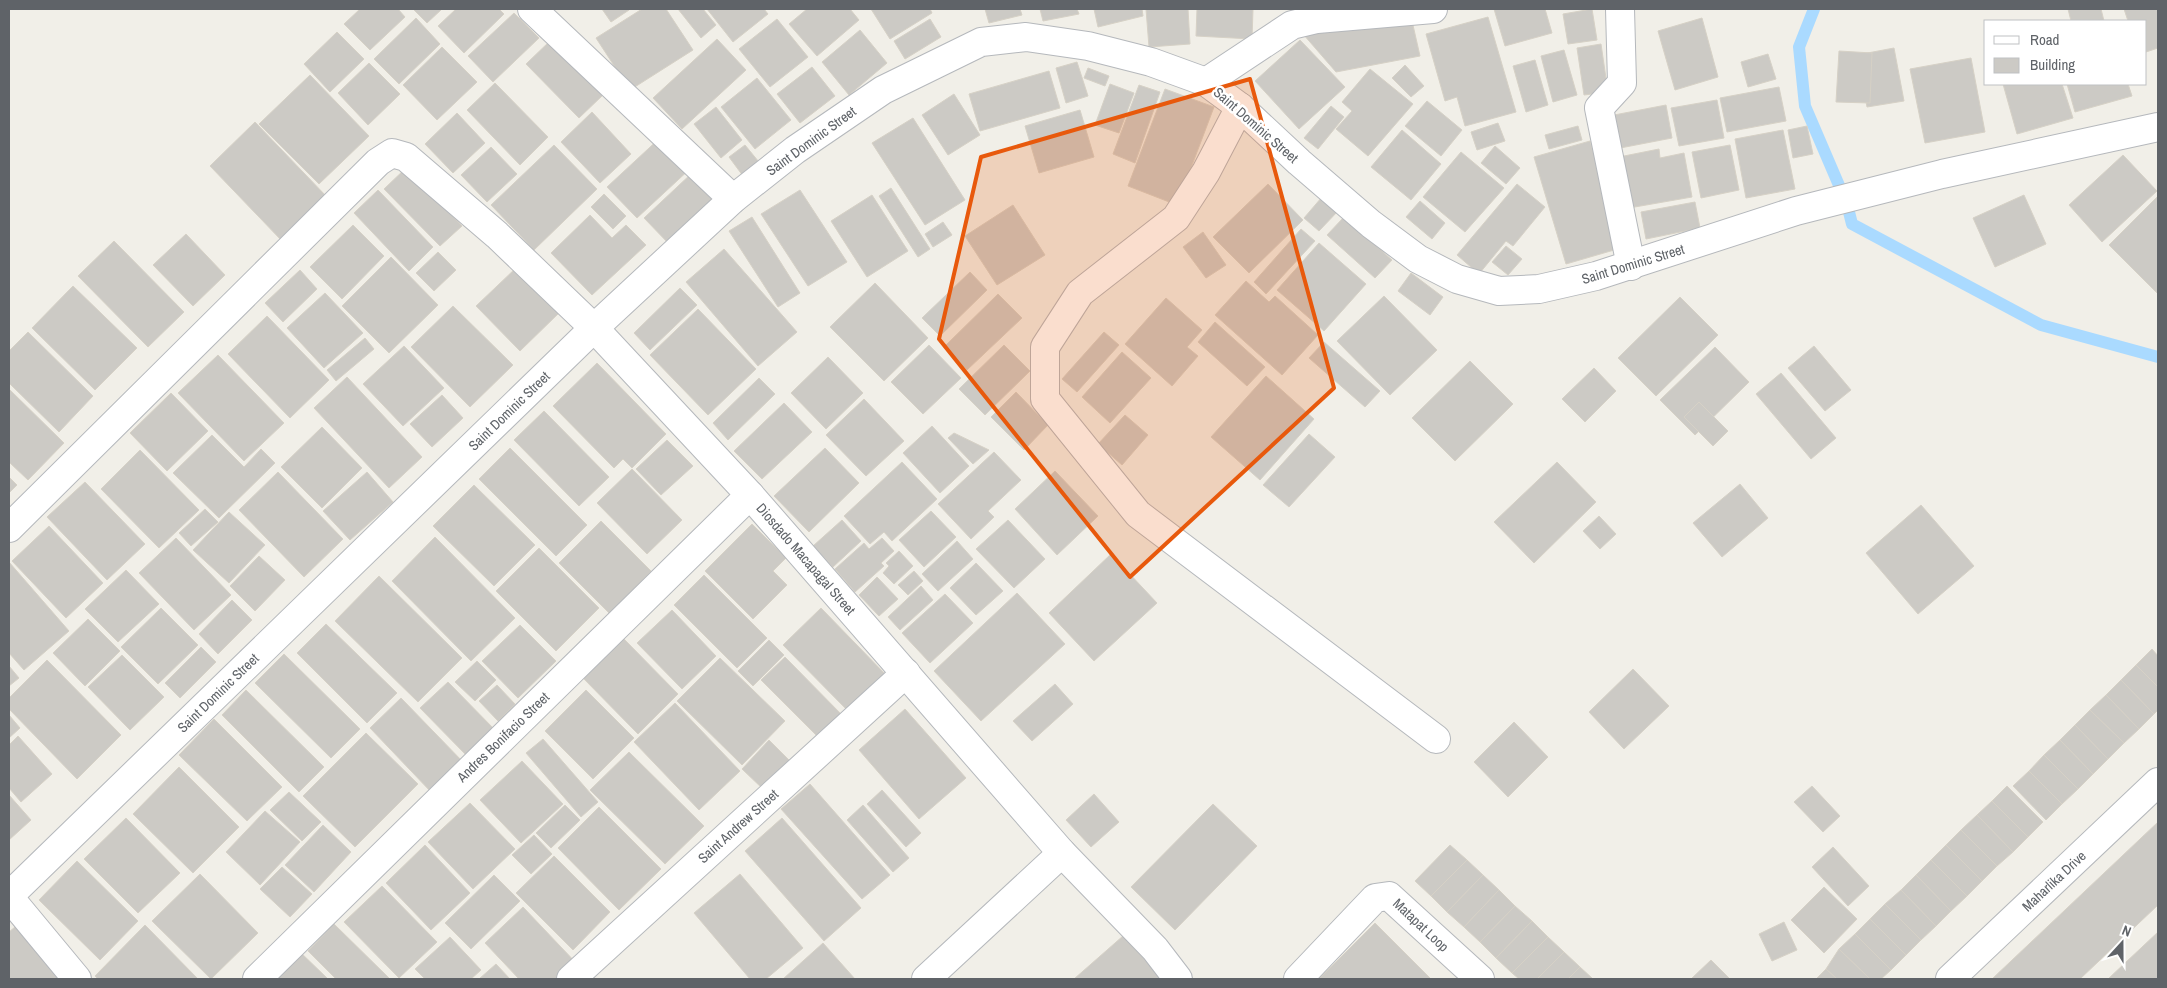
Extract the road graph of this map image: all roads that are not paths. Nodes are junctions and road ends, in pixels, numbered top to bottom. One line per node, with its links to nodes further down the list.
1 (1433, 9): 4 (street)
2 (1620, 9): 8 (street)
3 (535, 10): 7 (street)
4 (1206, 82): 5 (street, Saint Dominic Street); 7 (street, Saint Dominic Street)
5 (1240, 107): 8 (street, Saint Dominic Street); 13 (street)
6 (2158, 127): 8 (street, Saint Dominic Street)
7 (733, 199): 9 (street, Saint Dominic Street)
8 (1631, 266)
9 (594, 328): 10 (street, Diosdado Macapagal Street); 11 (street, Diosdado Macapagal Street); 16 (street, Saint Dominic Street)
10 (750, 495): 12 (street, Diosdado Macapagal Street); 18 (street, Andres Bonifacio Street)
11 (9, 528)
12 (906, 673): 15 (street, Diosdado Macapagal Street); 19 (street, Saint Andrew Street)
13 (1436, 739)
14 (2158, 782): 24 (street, Maharlika Drive)
15 (1062, 853): 20 (street); 21 (street, Diosdado Macapagal Street)
16 (9, 897): 17 (street)
17 (77, 979)
18 (257, 979)
19 (571, 979)
20 (926, 979)
21 (1178, 979)
22 (1298, 979): 23 (street, Matapat Loop)
23 (1480, 979)
24 (1950, 979)

